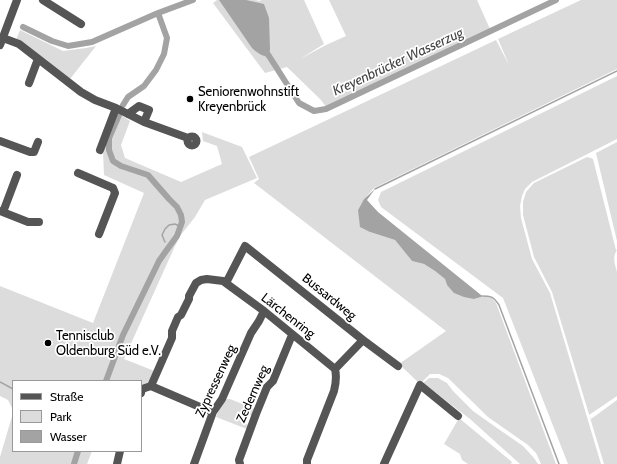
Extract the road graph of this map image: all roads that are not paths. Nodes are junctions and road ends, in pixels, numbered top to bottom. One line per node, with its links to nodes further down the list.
1 (17, 0): 4 (street)
2 (43, 0): 3 (street)
3 (82, 24)
4 (1, 42): 5 (street)
5 (38, 59): 6 (street); 7 (street)
6 (29, 83)
7 (116, 108): 8 (street); 13 (street)
8 (128, 114): 9 (street); 9 (street)
9 (144, 122): 10 (street)
10 (188, 138)
11 (0, 141): 12 (street)
12 (38, 142)
13 (100, 150)
14 (78, 173): 18 (street)
15 (17, 175): 16 (street)
16 (1, 212): 17 (street)
17 (39, 222)
18 (99, 234)
19 (226, 284): 20 (street, Lärchenring); 22 (street, Bussardweg); 25 (street, Lärchenring)
20 (264, 311): 21 (street, Lärchenring); 27 (street, Zypressenweg)
21 (292, 335): 24 (street, Lärchenring); 32 (street, Zedernweg)
22 (363, 340): 23 (street, Bussardweg); 24 (street)
23 (398, 366)
24 (335, 369): 33 (street)
25 (151, 386): 26 (street); 27 (street)
26 (142, 389)
27 (213, 412): 31 (street, Zypressenweg)
28 (458, 416): 34 (street)
29 (120, 452): 30 (street)
30 (117, 464)
31 (194, 464)
32 (240, 464)
33 (307, 464)
34 (384, 464)

